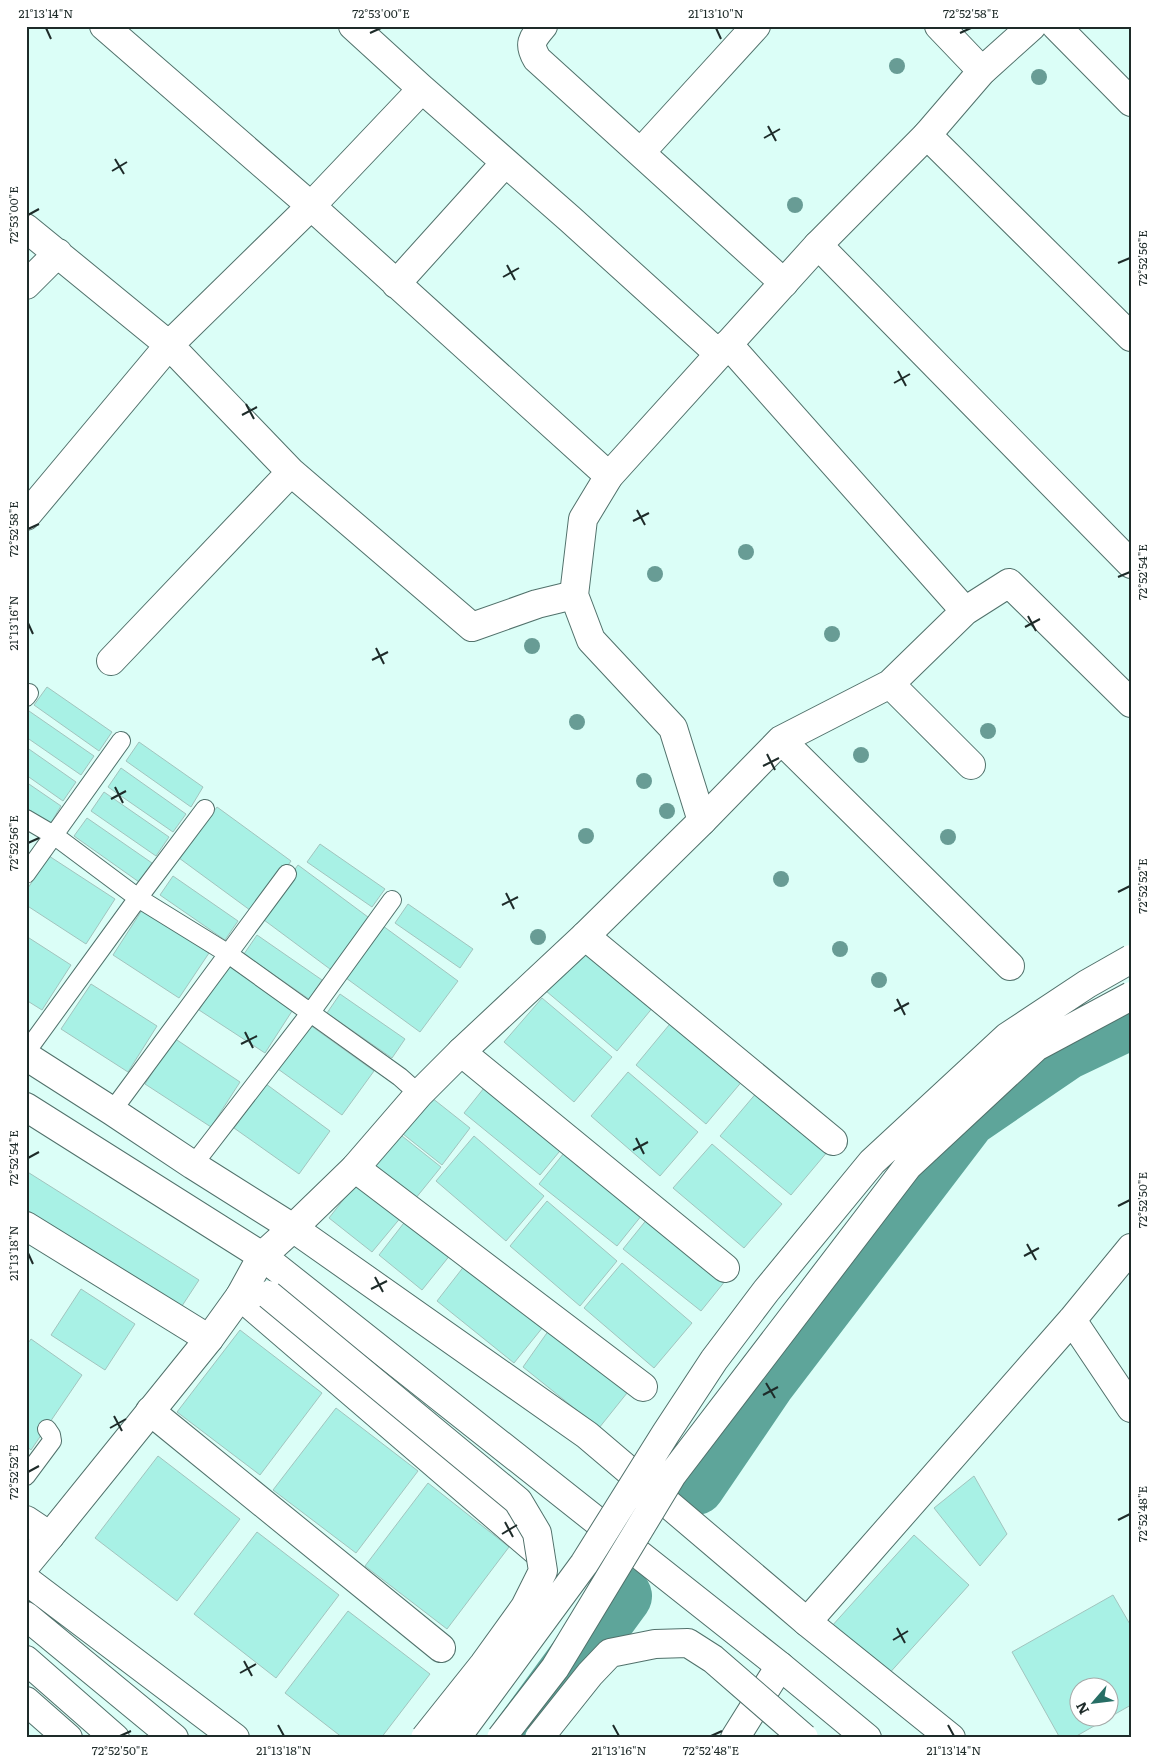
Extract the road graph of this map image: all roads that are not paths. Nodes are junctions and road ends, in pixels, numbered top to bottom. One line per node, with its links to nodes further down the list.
1 (104, 26): 14 (street)
2 (353, 26): 9 (street)
3 (543, 26): 12 (street)
4 (756, 26): 12 (street)
5 (939, 26): 8 (street)
6 (1032, 26): 8 (street)
7 (1056, 26): 10 (street)
8 (982, 71): 11 (street)
9 (422, 90): 13 (street); 14 (street)
10 (1131, 102)
11 (927, 135): 16 (street); 21 (street)
12 (640, 152): 18 (street)
13 (506, 163): 19 (street); 23 (street)
14 (311, 206): 19 (street); 22 (street)
15 (26, 228): 17 (street)
16 (818, 245): 18 (street); 27 (street)
17 (58, 253): 20 (street); 22 (street)
18 (784, 283): 23 (street)
19 (396, 284): 25 (street)
20 (26, 285)
21 (1131, 337)
22 (169, 345): 24 (street); 26 (street)
23 (724, 349): 25 (street); 29 (street)
24 (291, 472): 28 (street); 30 (street)
25 (609, 476): 28 (street)
26 (26, 516)
27 (1131, 564)
28 (574, 595): 38 (street)
29 (965, 611): 31 (street); 32 (street)
30 (112, 661)
31 (890, 684): 33 (street); 35 (street)
32 (1131, 703)
33 (781, 740): 38 (street); 47 (street)
34 (121, 741): 39 (lane)
35 (972, 765)
36 (206, 810): 42 (lane)
37 (26, 820): 39 (lane)
38 (702, 821): 44 (street)
39 (55, 836): 40 (lane); 42 (lane)
40 (26, 874)
41 (287, 874): 45 (lane)
42 (138, 898): 45 (lane); 50 (lane)
43 (392, 900): 49 (lane)
44 (585, 936): 51 (street); 56 (street)
45 (227, 953): 49 (lane); 55 (lane)
46 (1131, 959): 87 (street, bridge)
47 (1010, 966)
48 (1131, 996): 88 (street, bridge)
49 (311, 1012): 53 (lane); 57 (lane)
50 (26, 1052)
51 (461, 1052): 53 (street); 62 (street)
52 (26, 1056): 55 (street)
53 (419, 1094): 58 (street)
54 (26, 1107): 63 (street)
55 (112, 1111): 57 (street)
56 (833, 1141)
57 (193, 1165): 60 (street)
58 (355, 1168): 60 (street); 66 (street)
59 (26, 1226): 65 (street)
60 (293, 1228): 63 (street); 77 (street)
61 (1131, 1248): 64 (street)
62 (725, 1268)
63 (256, 1281): 65 (street); 73 (street); 80 (street); 86 (street, bridge)
64 (1072, 1320): 67 (street); 77 (street)
65 (209, 1339): 68 (street)
66 (643, 1387)
67 (1131, 1408)
68 (150, 1411): 72 (street); 78 (street)
69 (47, 1429): 70 (lane)
70 (26, 1476)
71 (26, 1520): 72 (street)
72 (50, 1536): 74 (street)
73 (540, 1554)
74 (26, 1565)
75 (26, 1580): 85 (street)
76 (26, 1616): 84 (street)
77 (807, 1622): 93 (street)
78 (441, 1648)
79 (26, 1660): 83 (street)
80 (780, 1666): 90 (street); 92 (street)
81 (26, 1701): 82 (street)
82 (68, 1738)
83 (116, 1738)
84 (174, 1738)
85 (235, 1738)
86 (426, 1738)
87 (456, 1738)
88 (501, 1738)
89 (539, 1738): 91 (street, bridge)
90 (735, 1738)
91 (804, 1738)
92 (867, 1738)
93 (951, 1738)

